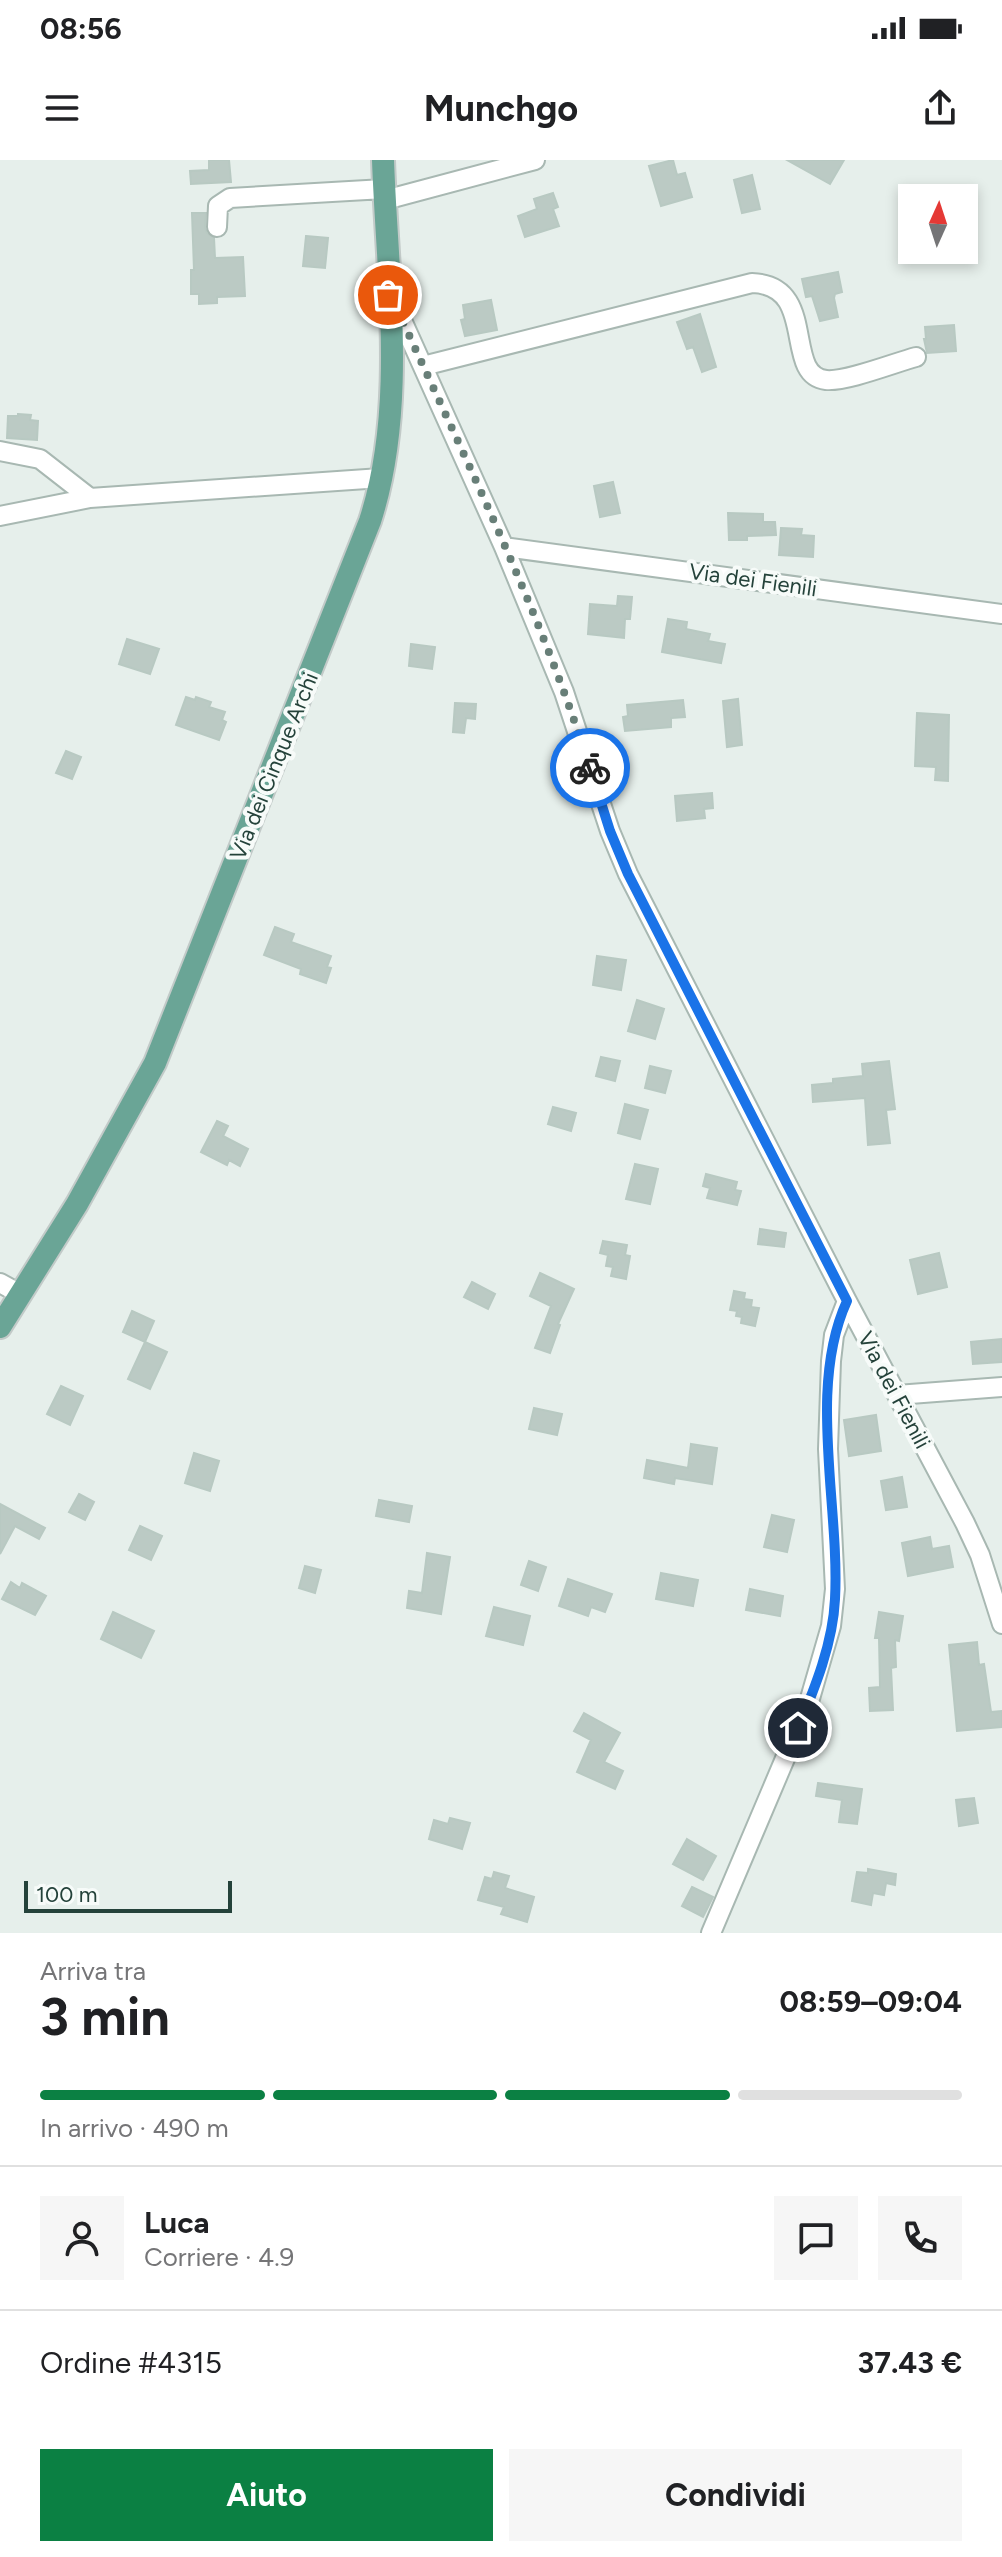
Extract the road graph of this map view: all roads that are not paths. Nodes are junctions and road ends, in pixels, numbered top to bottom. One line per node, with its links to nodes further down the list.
1 (383, 160): 3 (main road, Via dei Cinque Archi)
2 (535, 160): 3 (street)
3 (384, 194): 4 (street); 5 (main road, Via dei Cinque Archi)
4 (217, 227)
5 (388, 289): 7 (street, Via dei Fienili); 9 (main road, Via dei Cinque Archi)
6 (916, 357): 7 (street)
7 (423, 366): 12 (street, Via dei Fienili)
8 (0, 451): 10 (street)
9 (381, 478): 10 (street); 15 (main road, Via dei Cinque Archi)
10 (90, 498): 11 (street)
11 (0, 516)
12 (504, 547): 13 (street, Via dei Fienili); 16 (street, Via dei Fienili)
13 (1002, 614)
14 (0, 1283): 15 (street)
15 (20, 1294): 17 (main road, Via dei Cinque Archi)
16 (847, 1301): 19 (street, Via dei Fienili); 21 (street)
17 (0, 1327)
18 (1002, 1387): 19 (street)
19 (897, 1395): 20 (street, Via dei Fienili)
20 (1002, 1624)
21 (711, 1933)

